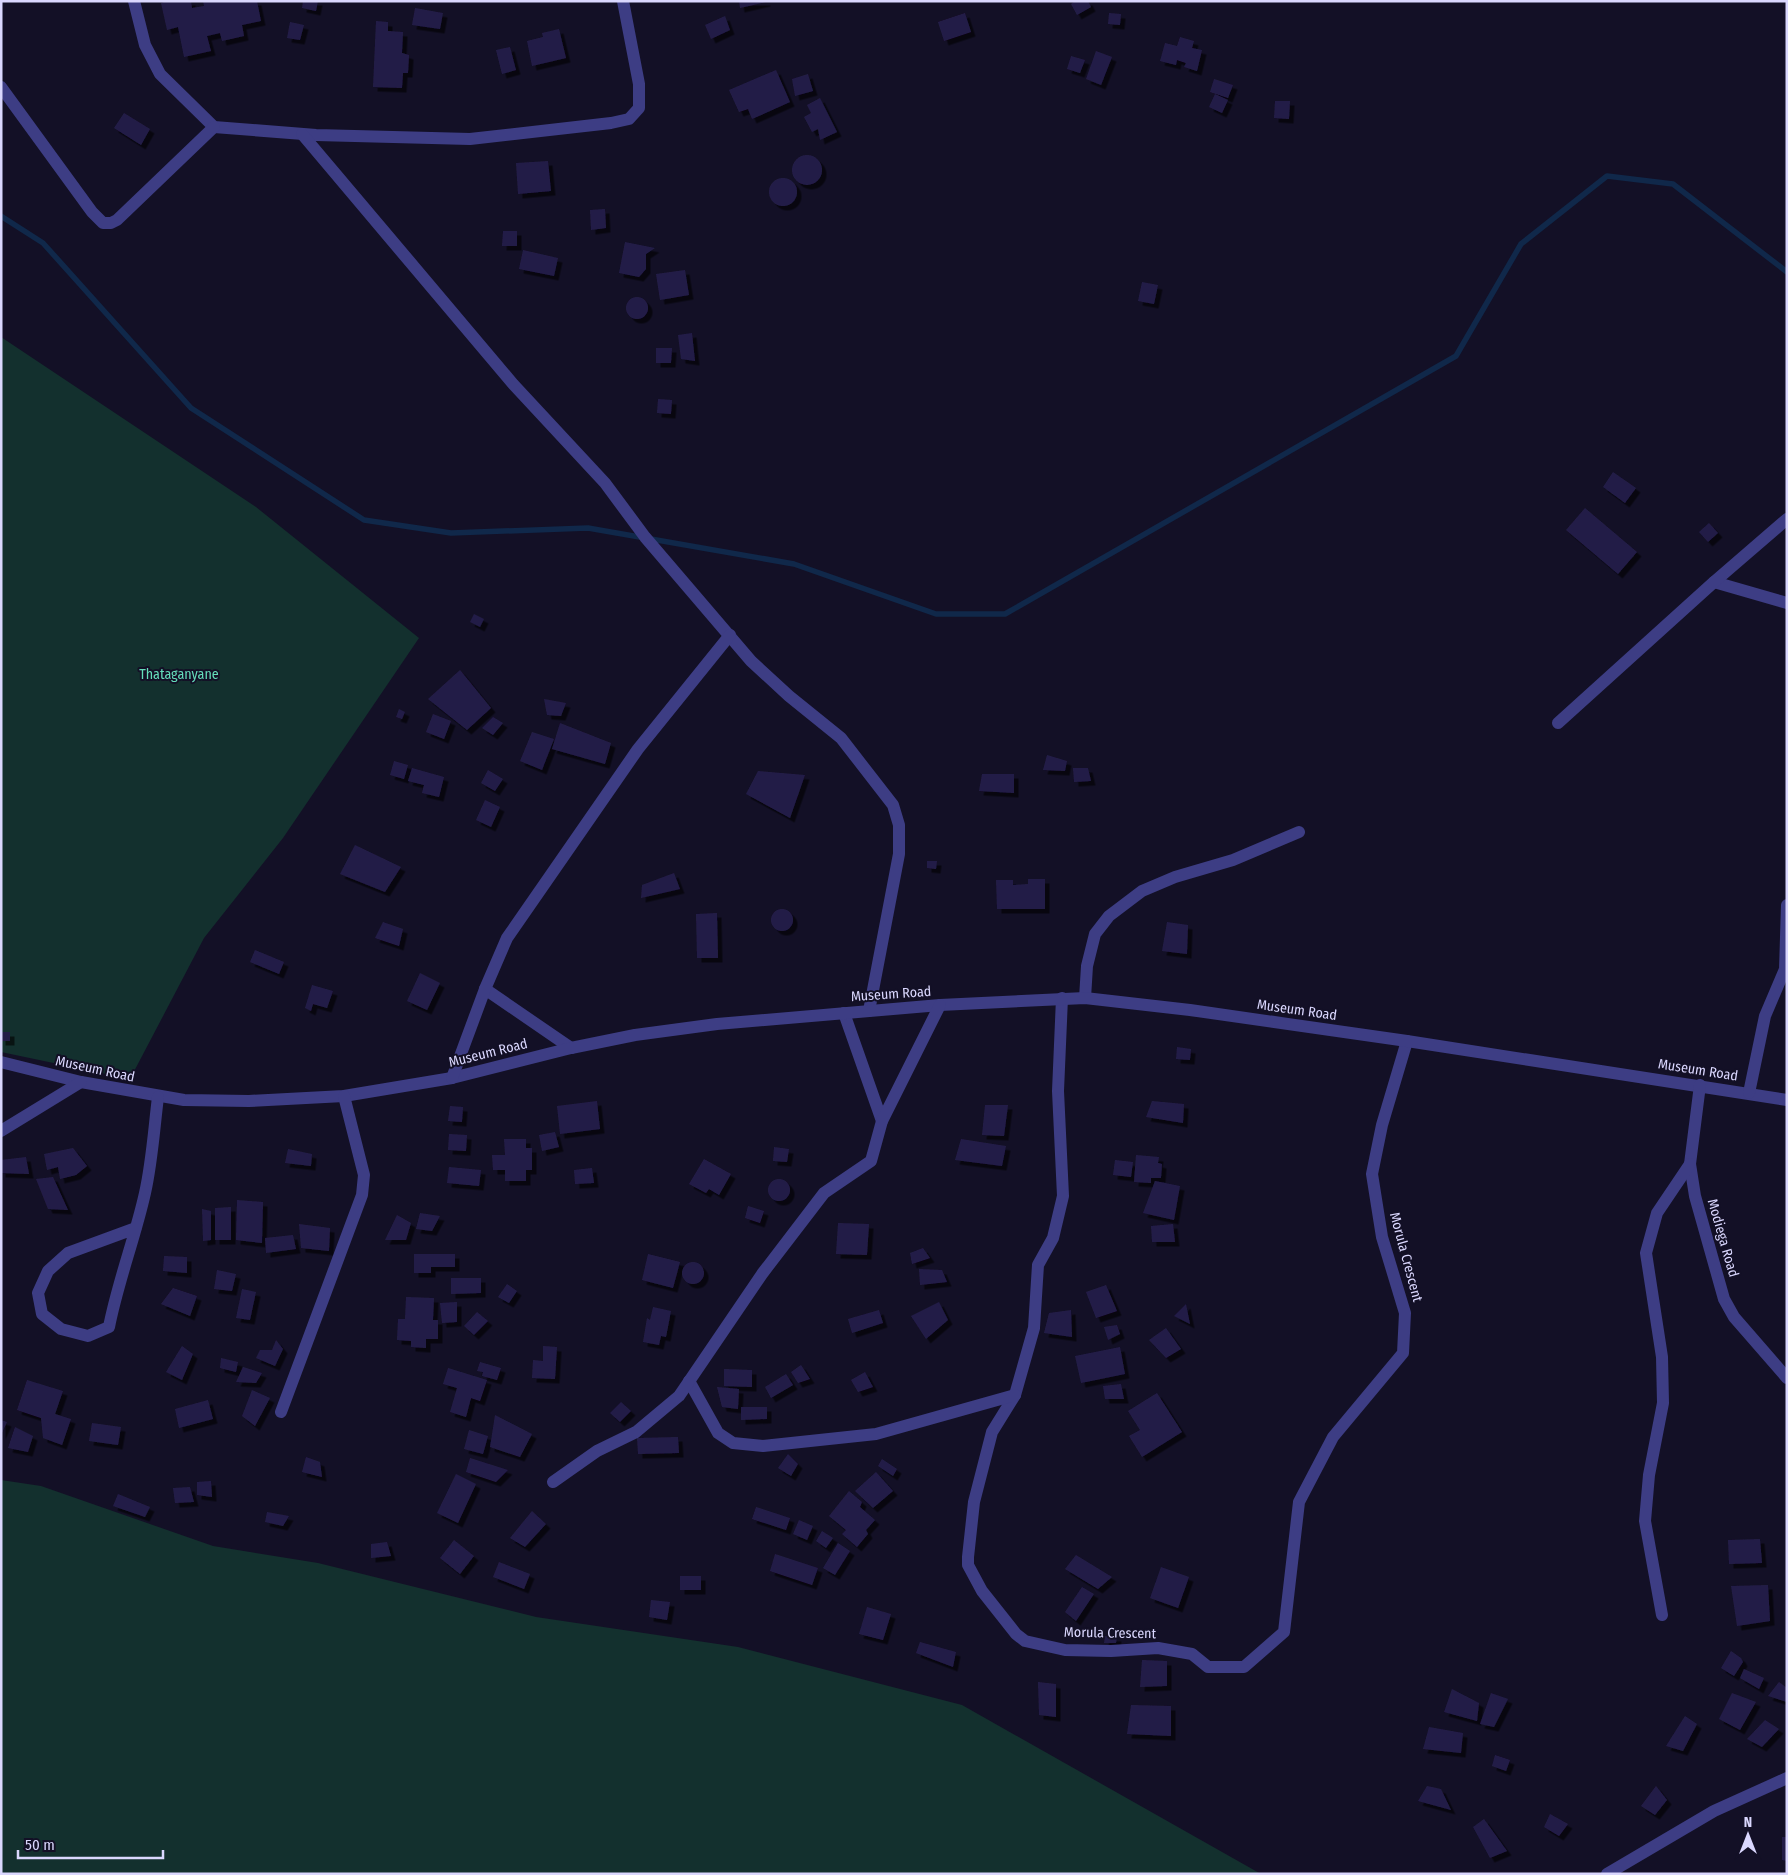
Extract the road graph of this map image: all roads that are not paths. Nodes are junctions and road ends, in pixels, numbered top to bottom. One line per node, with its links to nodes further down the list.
1 (134, 1): 4 (street)
2 (623, 1): 5 (street)
3 (1, 87): 4 (street)
4 (214, 127): 5 (street)
5 (302, 134): 9 (street)
6 (1787, 519): 7 (street)
7 (1714, 582): 8 (street); 10 (street)
8 (1787, 603)
9 (730, 636): 13 (street); 17 (street)
10 (1558, 722)
11 (1299, 832): 15 (street)
12 (1787, 905): 25 (street)
13 (485, 989): 20 (street); 22 (street)
14 (1062, 998): 15 (street, Museum Road); 16 (street, Museum Road); 35 (street, Morula Crescent)
15 (1085, 998): 19 (street, Museum Road)
16 (940, 1005): 17 (street, Museum Road); 29 (street)
17 (869, 1011): 18 (street, Museum Road)
18 (844, 1013): 20 (street, Museum Road); 29 (street)
19 (1407, 1041): 24 (street, Museum Road); 35 (street, Morula Crescent)
20 (571, 1048): 22 (street, Museum Road)
21 (1, 1062): 23 (street, Museum Road)
22 (452, 1078): 26 (street, Museum Road)
23 (82, 1082): 27 (street, Museum Road); 30 (street)
24 (1700, 1085): 25 (street, Museum Road); 31 (street, Modiega Road)
25 (1749, 1093): 28 (street, Museum Road)
26 (344, 1096): 27 (street, Museum Road); 36 (street)
27 (158, 1097): 32 (street)
28 (1787, 1100)
29 (882, 1121): 34 (street)
30 (1, 1131)
31 (1690, 1164): 33 (street, Modiega Road); 38 (street)
32 (136, 1228): 32 (street)
33 (1787, 1378)
34 (690, 1381): 35 (street); 37 (street)
35 (1015, 1395)
36 (281, 1412)
37 (553, 1482)
38 (1662, 1615)
39 (1787, 1778): 40 (street)
40 (1607, 1874)

